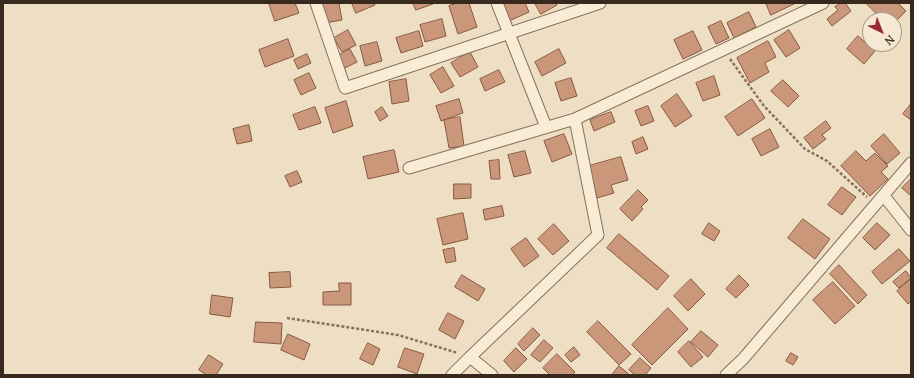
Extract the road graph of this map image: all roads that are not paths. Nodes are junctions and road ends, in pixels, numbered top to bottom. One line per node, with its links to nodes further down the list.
1 (316, 3): 6 (street)
2 (497, 3): 6 (street)
3 (600, 3): 6 (street)
4 (823, 3): 5 (street)
5 (807, 7): 7 (street)
6 (508, 32): 8 (street)
7 (575, 119): 8 (street); 13 (street)
8 (546, 127): 10 (street)
9 (911, 163): 11 (street)
10 (409, 168)
11 (884, 196): 12 (street); 16 (street)
12 (911, 230)
13 (470, 357): 14 (street); 15 (street)
14 (452, 375)
15 (492, 375)
16 (726, 375)

